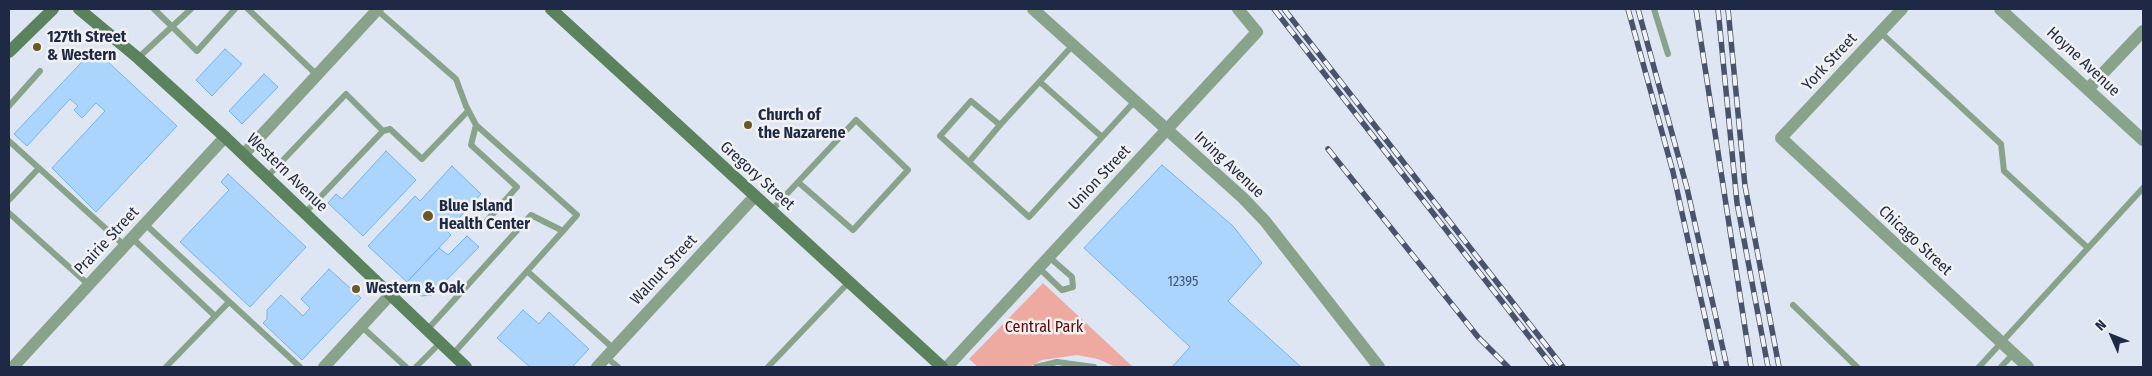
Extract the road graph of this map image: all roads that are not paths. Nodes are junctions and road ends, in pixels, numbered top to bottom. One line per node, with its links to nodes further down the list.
1 (53, 9): 18 (main road)
2 (79, 9): 20 (main road, Western Avenue)
3 (154, 9): 14 (lane)
4 (191, 9): 14 (lane)
5 (235, 9): 14 (lane)
6 (248, 9): 22 (lane)
7 (378, 9): 22 (street); 27 (lane)
8 (551, 9): 43 (main road, Gregory Street)
9 (1032, 9): 17 (street, Irving Avenue)
10 (1238, 9): 31 (street, Union Street)
11 (1654, 9): 19 (lane)
12 (1902, 9): 16 (street, York Street)
13 (2000, 9): 24 (street, Hoyne Avenue)
14 (172, 27): 20 (lane)
15 (2143, 31): 24 (street)
16 (1880, 32): 34 (street, York Street); 52 (lane)
17 (1073, 45): 23 (lane); 25 (street, Irving Avenue)
18 (9, 52)
19 (1668, 54)
20 (138, 58): 32 (main road, Western Avenue)
21 (40, 71): 26 (lane)
22 (317, 75): 37 (street)
23 (1040, 82): 29 (lane); 33 (lane)
24 (2088, 89): 35 (street, Hoyne Avenue)
25 (1135, 101): 31 (street, Irving Avenue); 33 (lane)
26 (9, 106)
27 (468, 111): 28 (lane); 30 (lane)
28 (476, 125): 49 (lane); 50 (lane)
29 (1000, 125): 38 (lane); 38 (lane)
30 (384, 130): 40 (lane); 47 (lane)
31 (1167, 130): 53 (street, Union Street); 83 (street, Irving Avenue)
32 (226, 137): 37 (main road, Western Avenue); 48 (street, Prairie Street)
33 (1102, 137): 38 (lane)
34 (1781, 138): 65 (street, Chicago Street)
35 (2143, 140)
36 (9, 141): 39 (lane)
37 (244, 154): 40 (main road, Western Avenue)
38 (969, 162)
39 (39, 168): 44 (lane); 51 (lane)
40 (267, 177): 47 (main road, Western Avenue)
41 (798, 182): 41 (lane); 45 (lane)
42 (2143, 188): 52 (lane)
43 (755, 196): 45 (main road, Gregory Street); 66 (street, Walnut Street)
44 (9, 200)
45 (771, 211): 56 (main road, Gregory Street)
46 (9, 213): 57 (lane)
47 (306, 214): 58 (main road, Western Avenue)
48 (145, 224): 51 (street, Prairie Street); 59 (lane)
49 (483, 225)
50 (563, 231): 55 (lane); 63 (lane)
51 (129, 242): 57 (street, Prairie Street); 61 (lane)
52 (2088, 248): 65 (lane)
53 (1049, 256): 54 (street, Union Street); 54 (lane)
54 (1038, 268): 80 (street, Union Street)
55 (527, 271): 66 (lane); 68 (lane)
56 (849, 282): 78 (lane); 79 (main road, Gregory Street)
57 (89, 285): 69 (street, Prairie Street)
58 (390, 295): 62 (street); 63 (main road, Western Avenue)
59 (229, 302): 61 (lane); 71 (lane)
60 (1793, 305): 84 (lane)
61 (215, 316): 70 (lane)
62 (361, 326): 72 (street); 73 (lane)
63 (427, 330): 64 (main road, Western Avenue)
64 (440, 342): 68 (main road, Western Avenue); 74 (lane)
65 (2001, 343): 67 (street, Chicago Street); 85 (lane)
66 (610, 353): 76 (street, Walnut Street); 77 (lane)
67 (2013, 354): 86 (lane); 87 (street, Chicago Street)
68 (452, 355): 75 (main road, Western Avenue)
69 (13, 367)
70 (166, 367)
71 (300, 367)
72 (324, 367)
73 (406, 367)
74 (416, 367)
75 (466, 367)
76 (597, 367)
77 (618, 367)
78 (768, 367)
79 (942, 367)
80 (947, 367)
81 (1036, 367): 82 (lane)
82 (1094, 367)
83 (1379, 367)
84 (1857, 367)
85 (1979, 367)
86 (2001, 367)
87 (2028, 367)

